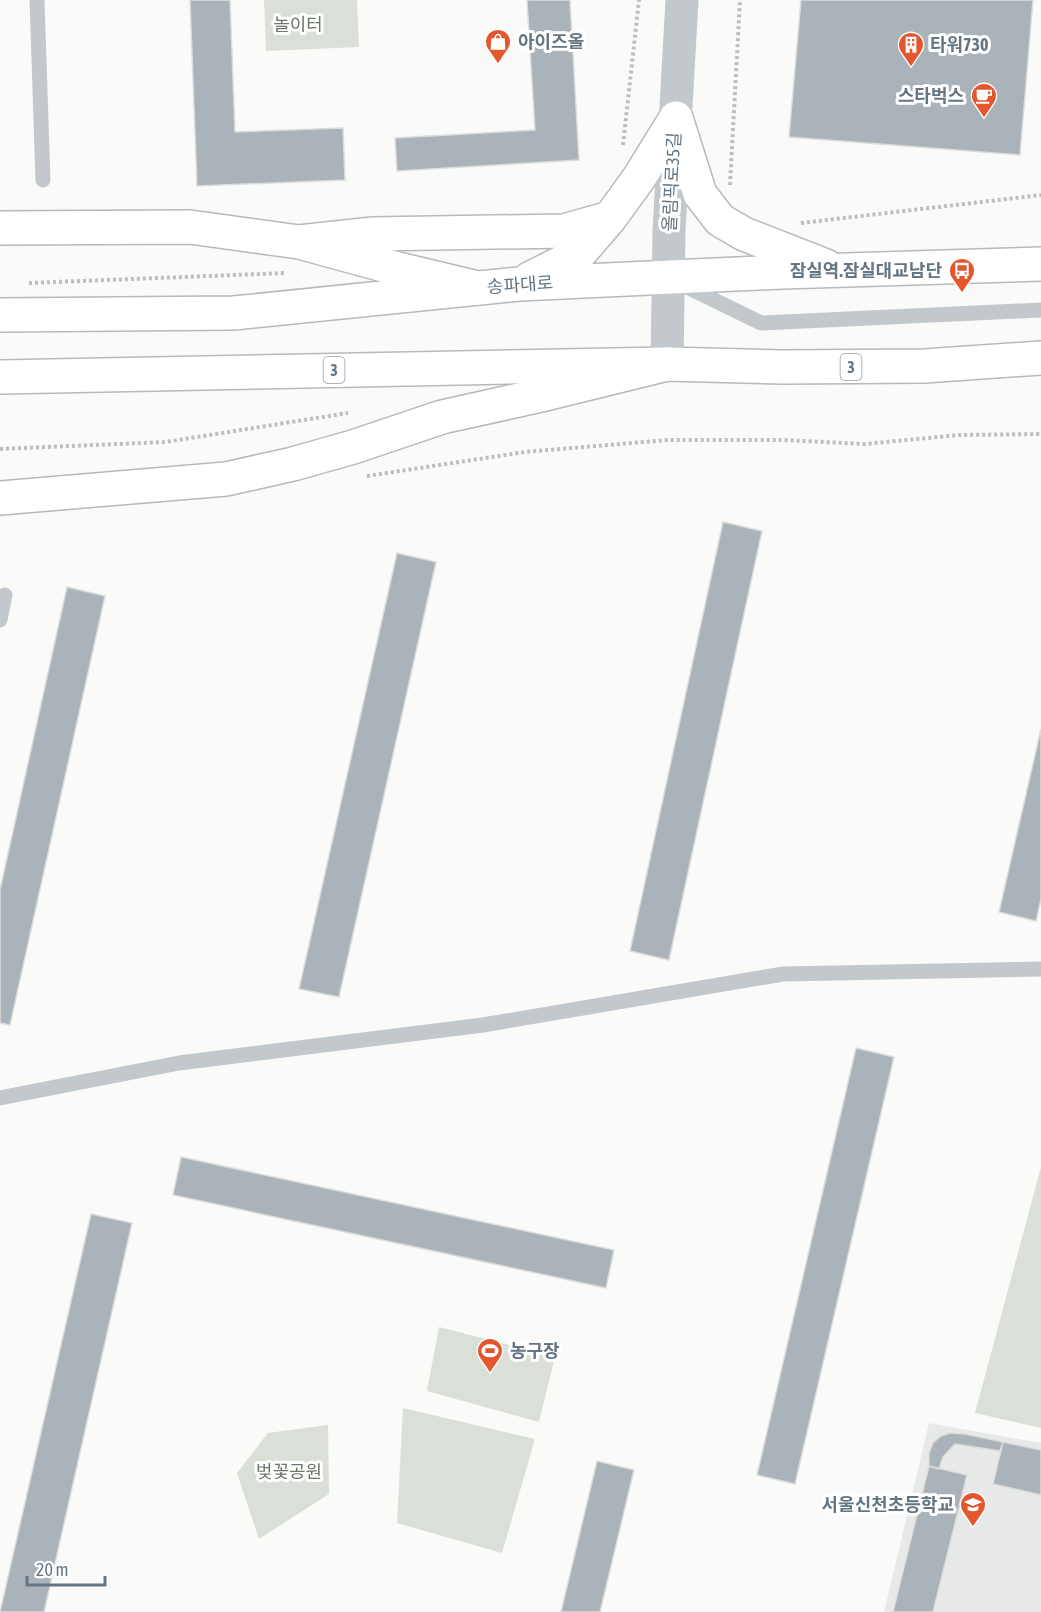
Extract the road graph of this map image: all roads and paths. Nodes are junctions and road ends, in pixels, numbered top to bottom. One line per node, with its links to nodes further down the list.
1 (37, 0): 7 (lane)
2 (639, 0): 6 (path)
3 (682, 0): 5 (street, 올림픽로35길)
4 (740, 0): 8 (path)
5 (676, 118): 10 (main road); 15 (main road); 17 (street, 올림픽로35길)
6 (622, 148)
7 (43, 180)
8 (729, 186)
9 (1041, 195): 11 (path)
10 (610, 218): 13 (main road); 19 (main road)
11 (795, 224)
12 (0, 228): 13 (main road)
13 (299, 242): 20 (main road)
14 (1041, 264): 15 (main road, 송파대로)
15 (842, 272): 17 (main road, 송파대로)
16 (286, 273): 18 (path)
17 (668, 278): 19 (main road, 송파대로); 21 (lane); 24 (street, 올림픽로35길)
18 (24, 283)
19 (519, 284): 20 (main road, 송파대로)
20 (478, 288): 22 (main road, 송파대로)
21 (1041, 310)
22 (0, 315)
23 (1038, 357): 24 (main road, 3)
24 (667, 364): 25 (main road, 3); 30 (main road)
25 (0, 377)
26 (348, 413): 28 (path)
27 (1041, 434): 29 (path)
28 (0, 449)
29 (358, 477)
30 (0, 498)
31 (5, 595): 32 (lane)
32 (0, 620)
33 (1041, 969): 34 (lane)
34 (0, 1098)

